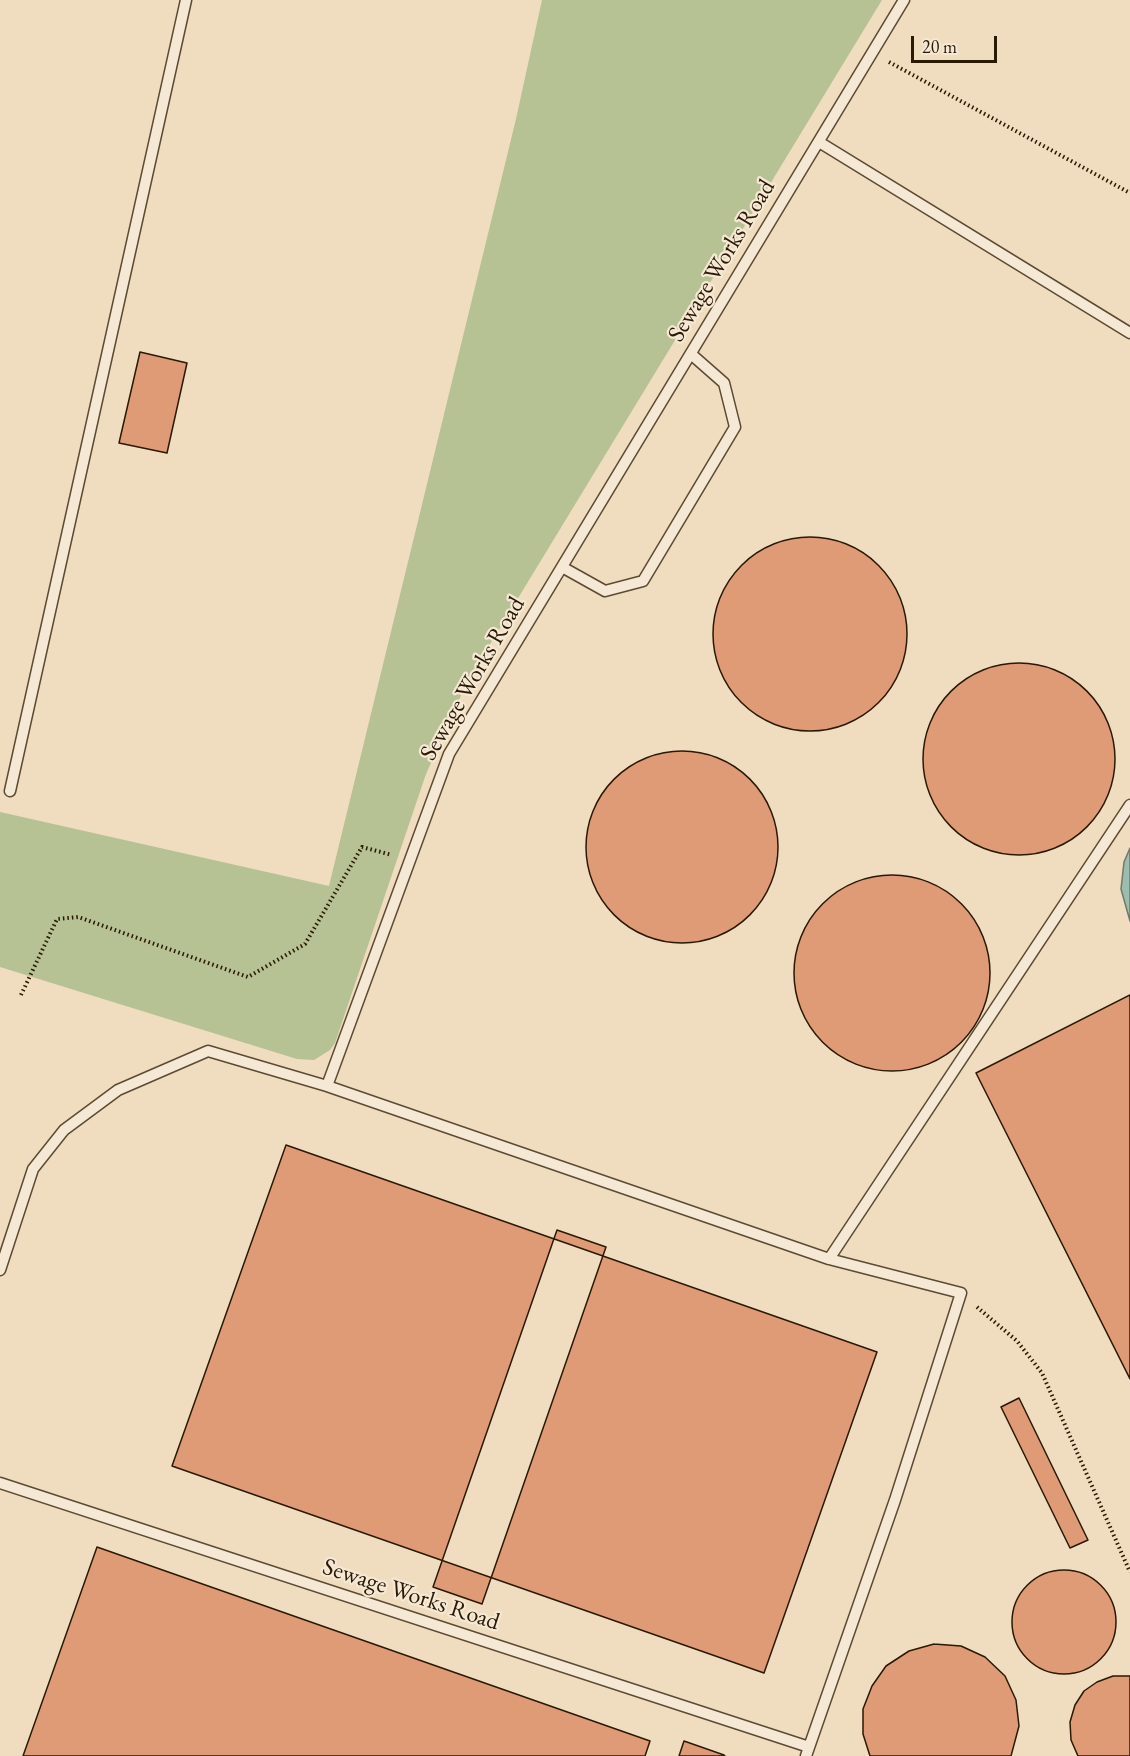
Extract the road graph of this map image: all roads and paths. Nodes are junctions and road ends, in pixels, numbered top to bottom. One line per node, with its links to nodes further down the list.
1 (186, 0): 9 (lane)
2 (904, 0): 3 (lane, Sewage Works Road)
3 (872, 53): 4 (lane, Sewage Works Road); 5 (path)
4 (819, 142): 6 (lane); 7 (lane, Sewage Works Road)
5 (1130, 193)
6 (1130, 333)
7 (691, 354): 8 (lane, Sewage Works Road); 8 (lane)
8 (562, 567): 11 (lane, Sewage Works Road)
9 (10, 791)
10 (1130, 806): 14 (lane)
11 (410, 859): 12 (path); 13 (lane, Sewage Works Road)
12 (21, 995)
13 (327, 1086): 14 (lane); 15 (lane)
14 (829, 1259): 16 (lane)
15 (0, 1270)
16 (961, 1293): 18 (path); 19 (lane)
17 (0, 1483): 19 (lane, Sewage Works Road)
18 (1129, 1569)
19 (808, 1751)

